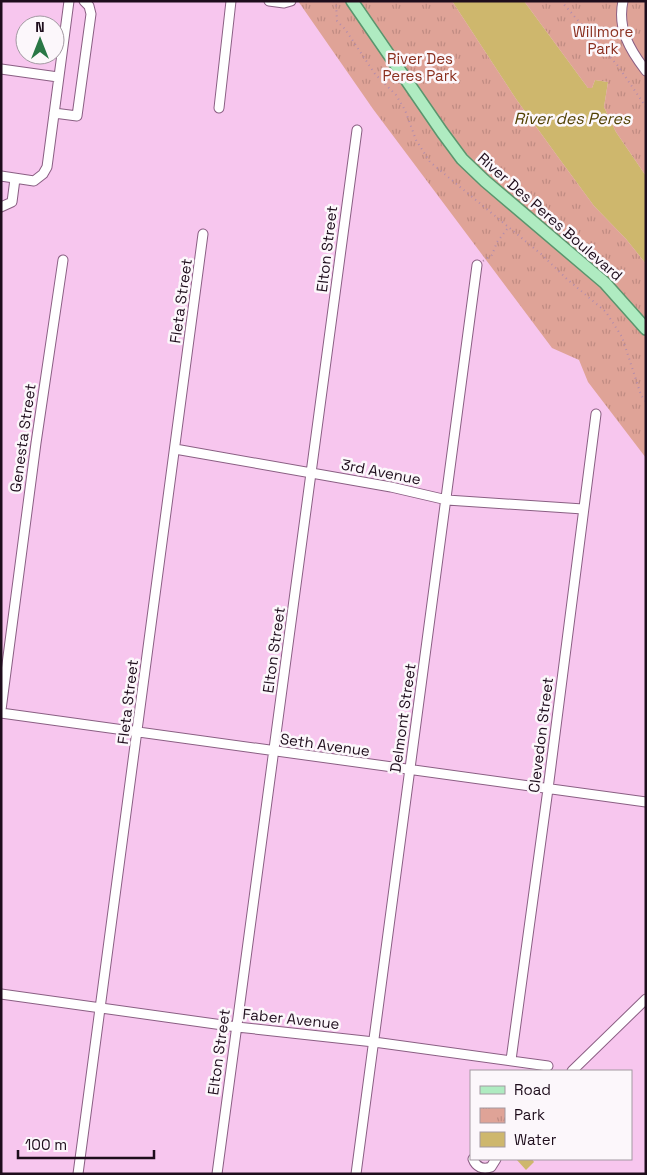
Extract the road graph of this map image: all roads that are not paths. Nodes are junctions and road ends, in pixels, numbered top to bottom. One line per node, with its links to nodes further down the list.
1 (69, 1): 10 (street)
2 (84, 1): 12 (street)
3 (231, 1): 11 (street)
4 (269, 1): 5 (street)
5 (291, 1)
6 (352, 1): 20 (main road, River Des Peres Boulevard)
7 (623, 1): 9 (street)
8 (1, 69): 10 (street)
9 (646, 71)
10 (58, 77): 12 (street)
11 (219, 108)
12 (54, 113): 15 (street)
13 (357, 130): 23 (street, Elton Street)
14 (1, 176): 15 (street)
15 (15, 178): 16 (street)
16 (1, 207)
17 (204, 234): 22 (street, Fleta Street)
18 (63, 260): 26 (street, Genesta Street)
19 (478, 265): 24 (street, Delmont Street)
20 (646, 329)
21 (596, 414): 25 (street, Clevedon Street)
22 (175, 448): 23 (street, 3rd Avenue); 27 (street, Fleta Street)
23 (312, 473): 24 (street, 3rd Avenue); 28 (street, Elton Street)
24 (447, 500): 25 (street, 3rd Avenue); 29 (street, Delmont Street)
25 (583, 509): 30 (street, Clevedon Street)
26 (1, 712): 27 (street, Seth Avenue)
27 (138, 732): 28 (street, Seth Avenue); 34 (street, Fleta Street)
28 (273, 752): 29 (street, Seth Avenue); 35 (street, Elton Street)
29 (410, 770): 30 (street, Seth Avenue); 36 (street, Delmont Street)
30 (548, 789): 31 (street, Seth Avenue); 37 (street, Clevedon Street)
31 (646, 802)
32 (1, 994): 34 (street, Faber Avenue)
33 (646, 999): 39 (street)
34 (102, 1007): 35 (street, Faber Avenue); 42 (street, Fleta Street)
35 (236, 1027): 36 (street, Faber Avenue); 43 (street, Elton Street)
36 (374, 1042): 37 (street, Faber Avenue); 44 (street, Delmont Street)
37 (511, 1060): 38 (street, Faber Avenue)
38 (548, 1066)
39 (573, 1070)
40 (474, 1160): 41 (street)
41 (495, 1160)
42 (78, 1174)
43 (217, 1174)
44 (356, 1174)

